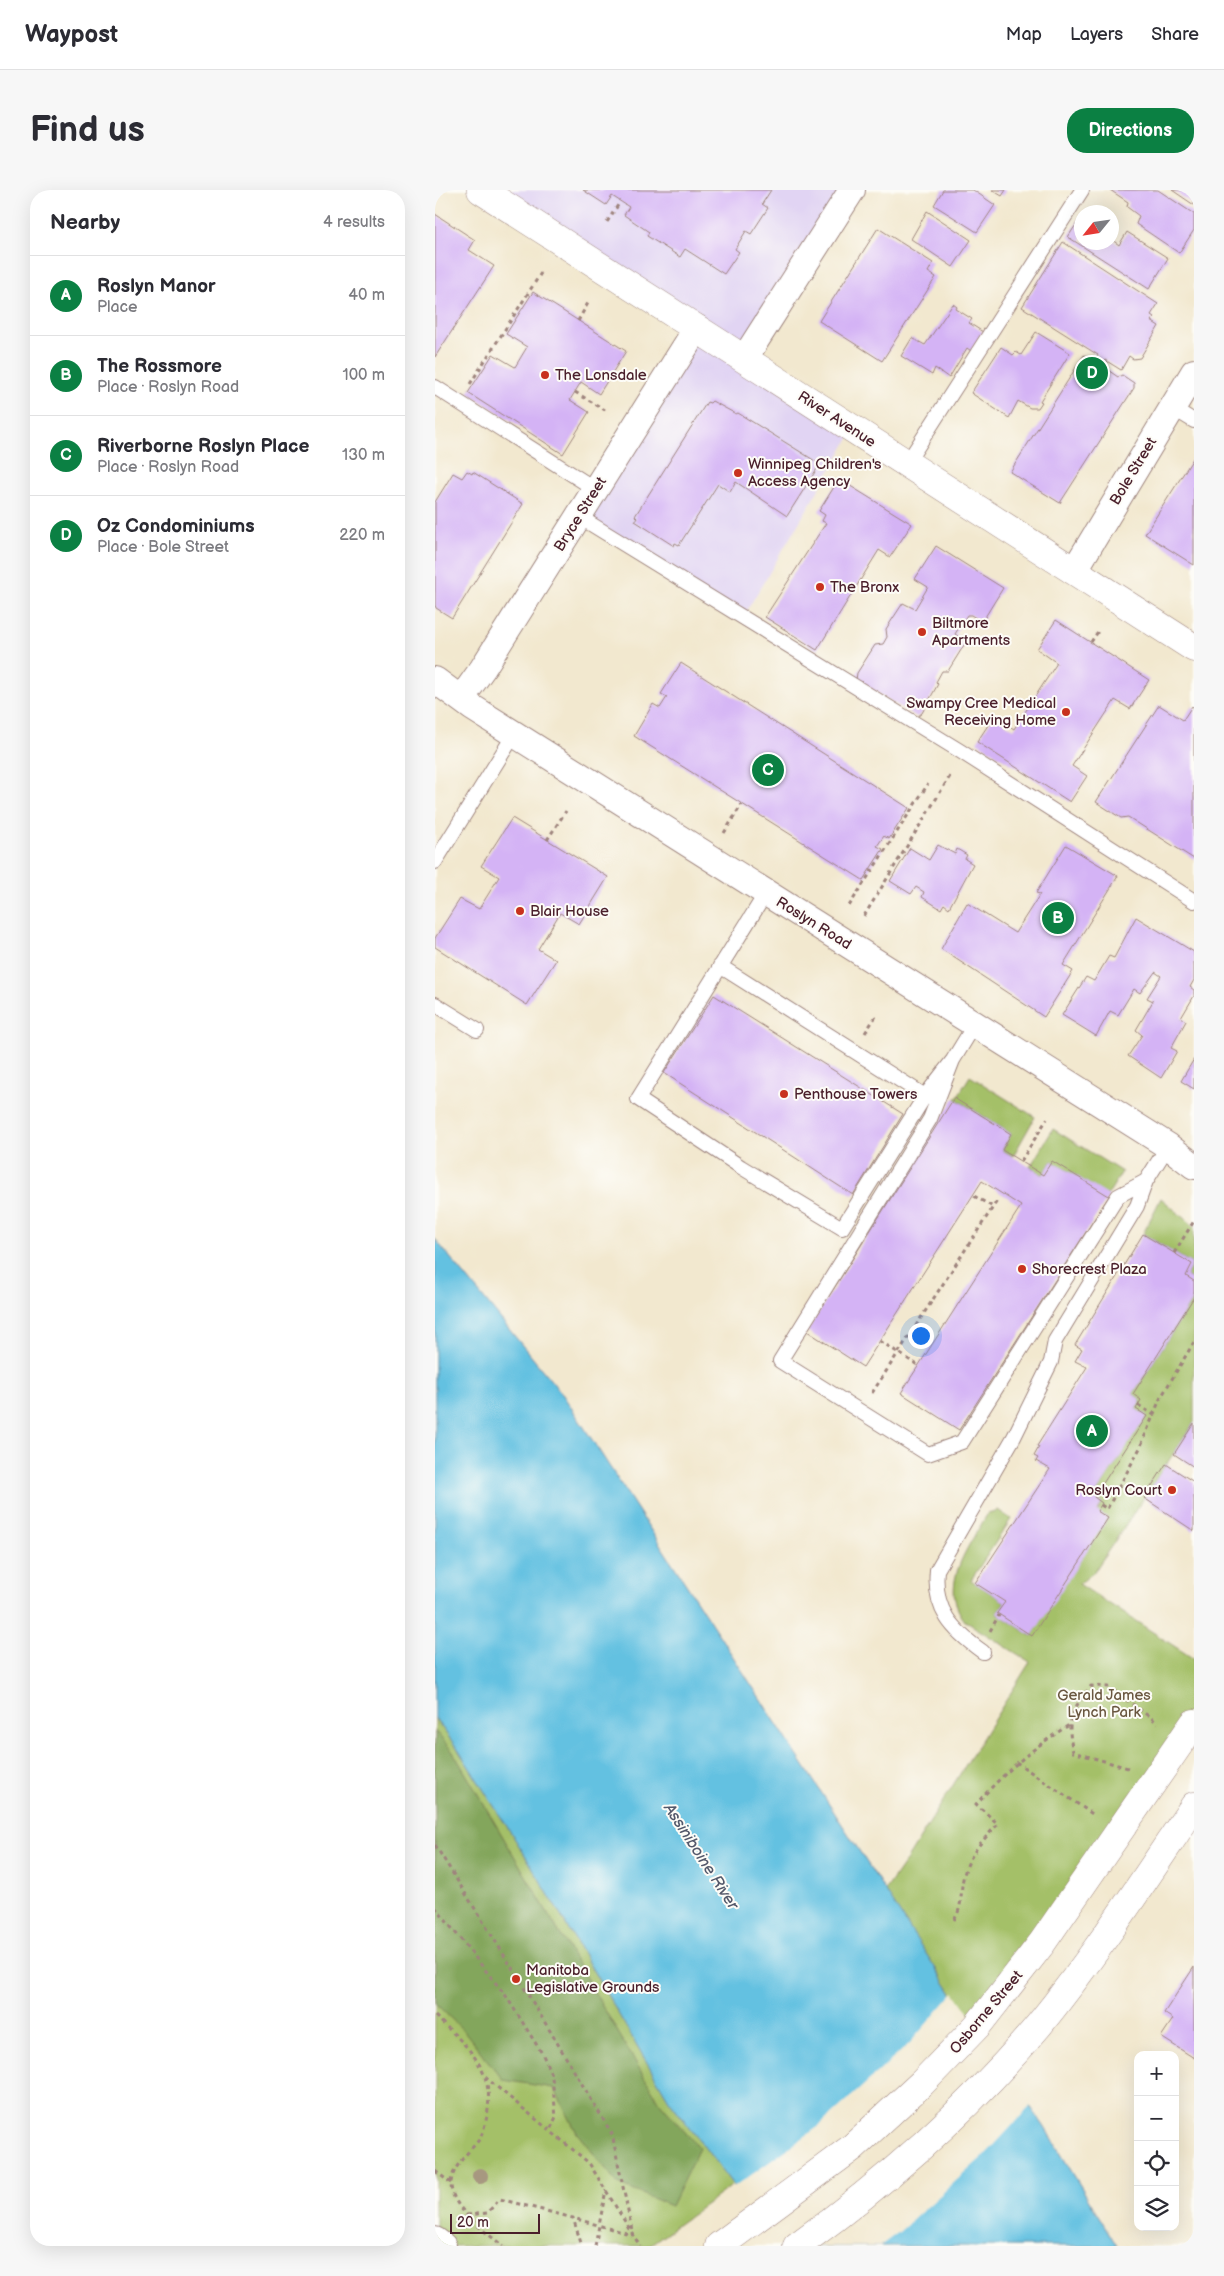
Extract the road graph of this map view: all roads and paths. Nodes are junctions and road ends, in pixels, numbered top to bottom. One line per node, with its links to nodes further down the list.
1 (481, 190): 9 (main road, River Avenue)
2 (853, 190): 10 (street)
3 (1082, 190): 18 (lane)
4 (620, 202): 5 (path)
5 (607, 222)
6 (541, 273): 14 (path)
7 (588, 303): 8 (path)
8 (578, 321)
9 (697, 328): 10 (main road, River Avenue); 19 (street, Bryce Street)
10 (744, 359): 18 (main road, River Avenue)
11 (1194, 372): 15 (street, Bole Street)
12 (435, 388): 14 (lane)
13 (575, 392): 16 (path)
14 (458, 403): 19 (lane)
15 (1171, 407): 17 (lane); 21 (street, Bole Street)
16 (605, 410)
17 (1194, 421)
18 (907, 463): 21 (main road, River Avenue)
19 (595, 489): 20 (street, Bryce Street)
20 (578, 516): 26 (street, Bryce Street); 28 (lane)
21 (1074, 571): 24 (main road, River Avenue)
22 (1099, 630): 23 (path)
23 (1091, 642)
24 (1194, 648)
25 (435, 680): 26 (street, Roslyn Road)
26 (461, 699): 27 (street, Roslyn Road)
27 (515, 733): 33 (street, Roslyn Road); 34 (lane)
28 (965, 754): 36 (lane); 38 (path)
29 (928, 784): 37 (path)
30 (742, 804): 33 (path)
31 (566, 812): 32 (path)
32 (547, 840)
33 (709, 856): 35 (street, Roslyn Road)
34 (435, 862)
35 (766, 893): 39 (lane); 41 (street, Roslyn Road)
36 (1194, 901)
37 (849, 906)
38 (864, 916)
39 (720, 966): 44 (lane); 44 (lane)
40 (435, 1004): 42 (lane)
41 (975, 1024): 43 (lane); 46 (street, Roslyn Road)
42 (477, 1030)
43 (953, 1060): 44 (lane); 49 (lane)
44 (925, 1096)
45 (1047, 1119): 47 (path)
46 (1168, 1146): 48 (street, Roslyn Road); 49 (lane)
47 (1021, 1161)
48 (1194, 1166)
49 (1146, 1182): 63 (lane)
50 (974, 1196): 52 (path)
51 (997, 1202): 52 (path)
52 (993, 1207): 57 (path)
53 (1194, 1221): 54 (path)
54 (1174, 1253)
55 (880, 1341): 57 (path)
56 (1194, 1342): 61 (path)
57 (898, 1353): 58 (path); 59 (path)
58 (919, 1366)
59 (871, 1394)
60 (1138, 1405): 61 (path)
61 (1153, 1415): 62 (path)
62 (1101, 1505)
63 (983, 1652)
64 (1194, 1723): 90 (main road, Osborne Street)
65 (1069, 1725): 66 (path); 67 (path); 68 (path)
66 (1163, 1727)
67 (1016, 1762): 70 (path); 73 (path)
68 (1132, 1769)
69 (1194, 1806): 91 (main road)
70 (1097, 1817)
71 (435, 1845): 83 (path)
72 (435, 1907): 76 (path)
73 (954, 1920)
74 (435, 2016): 75 (path)
75 (485, 2076): 76 (path); 78 (path)
76 (551, 2130): 79 (path)
77 (435, 2171): 78 (path)
78 (451, 2183): 80 (path)
79 (606, 2190): 82 (path); 83 (path)
80 (467, 2215): 81 (path); 86 (path)
81 (573, 2218): 82 (path); 87 (path)
82 (598, 2225): 83 (path); 88 (path)
83 (633, 2235): 89 (path)
84 (435, 2240): 85 (street)
85 (443, 2246)
86 (503, 2246)
87 (581, 2246)
88 (595, 2246)
89 (640, 2246)
90 (719, 2246)
91 (797, 2246)

